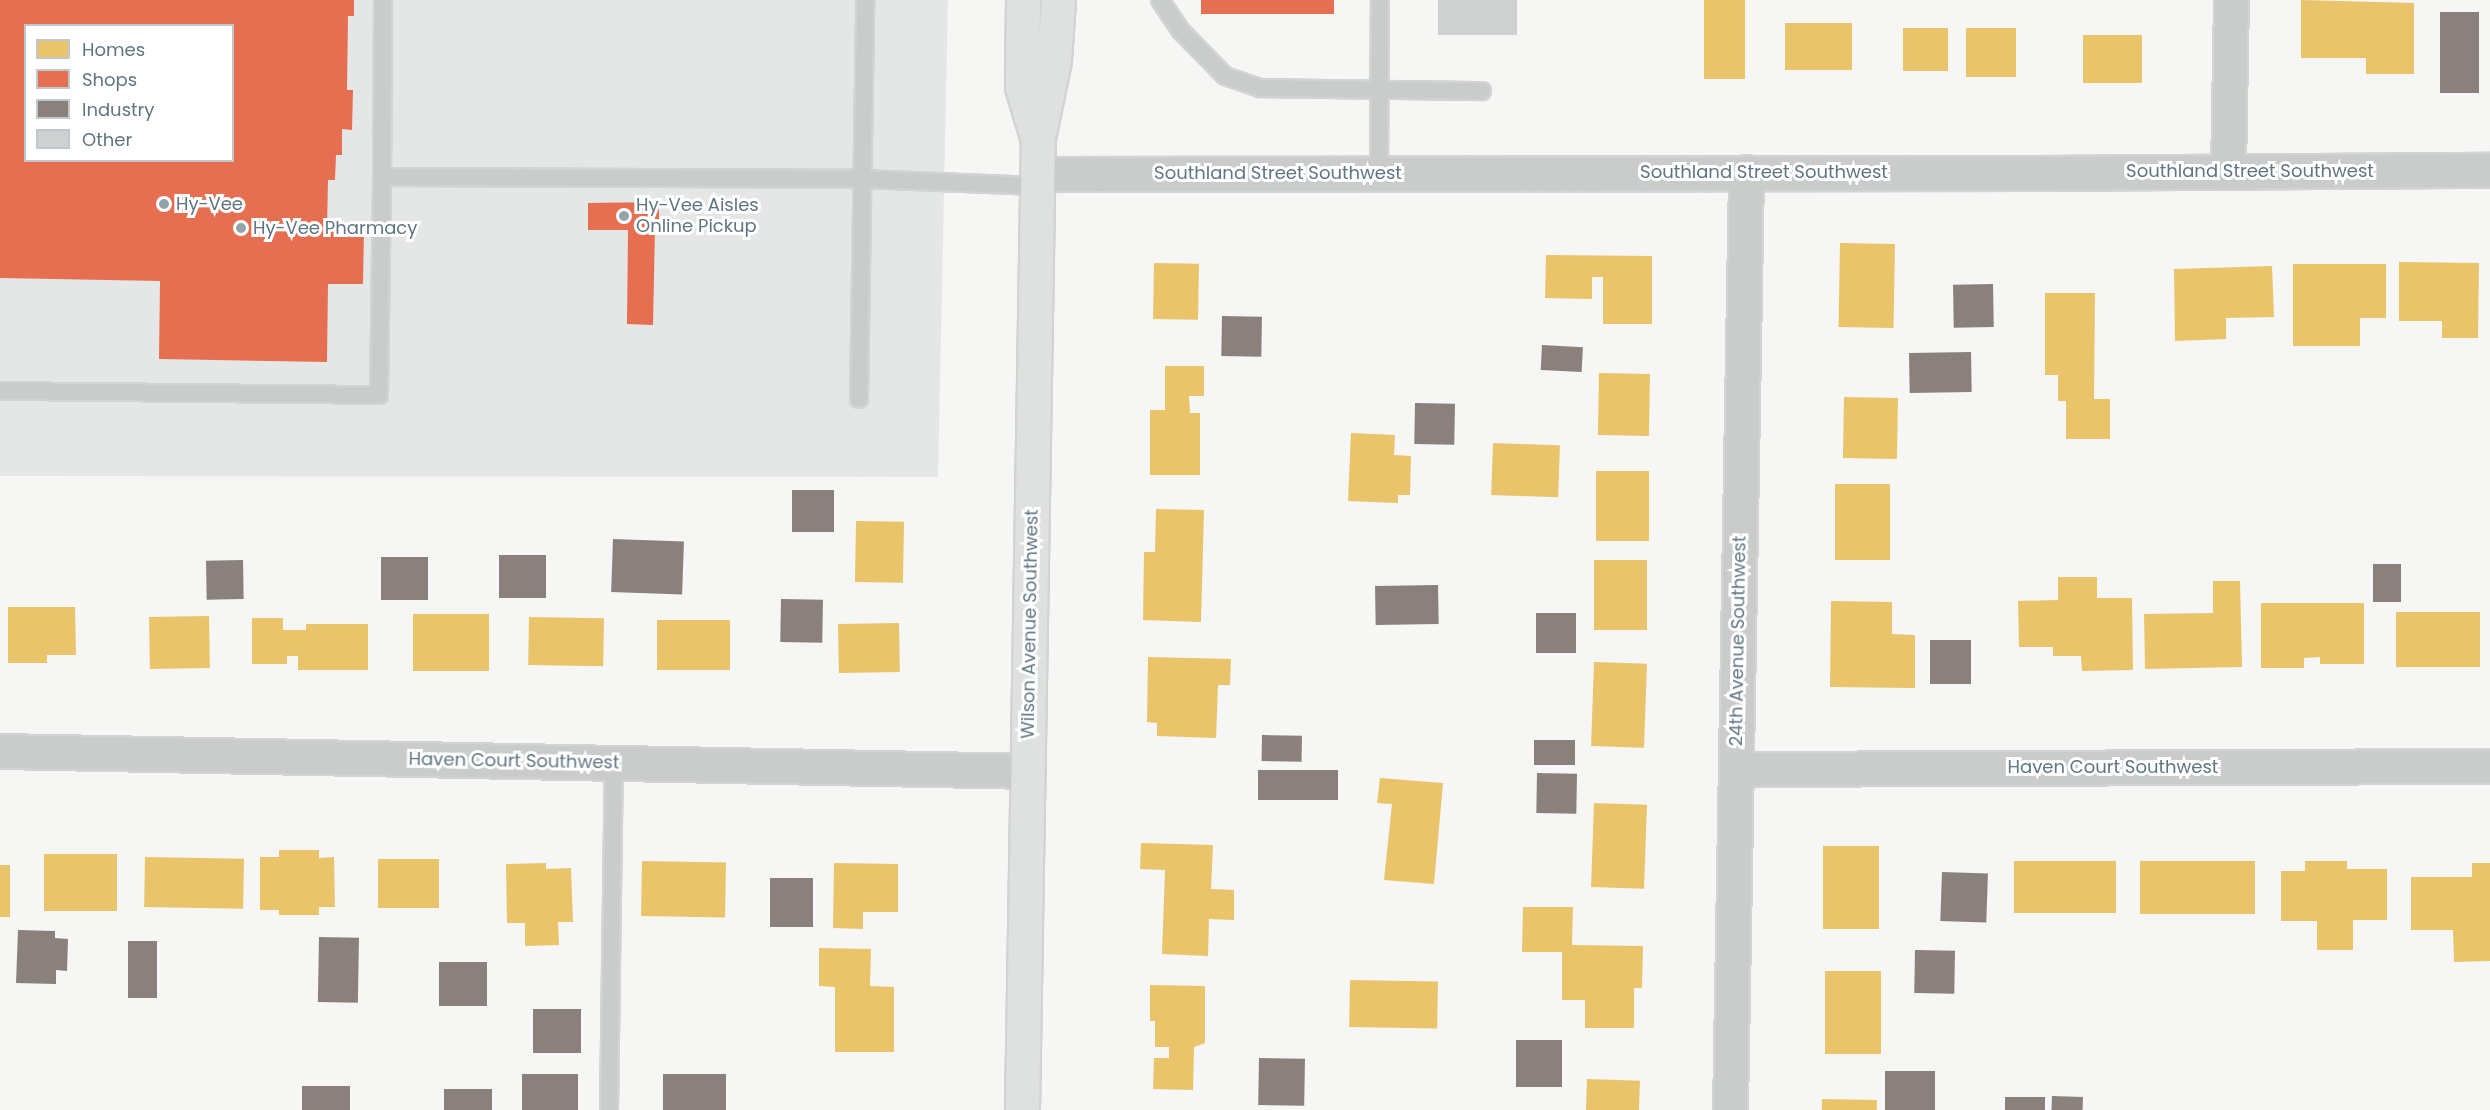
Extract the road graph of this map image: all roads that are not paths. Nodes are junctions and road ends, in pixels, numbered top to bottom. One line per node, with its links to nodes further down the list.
1 (383, 0): 15 (lane)
2 (865, 0): 16 (lane)
3 (1023, 0): 10 (main road, Wilson Avenue Southwest)
4 (1058, 0): 10 (main road, Wilson Avenue Southwest)
5 (1160, 0): 8 (lane)
6 (1380, 0): 8 (lane)
7 (2231, 0): 12 (street)
8 (1380, 89): 9 (lane); 14 (lane)
9 (1482, 91)
10 (1038, 138): 17 (main road, Wilson Avenue Southwest)
11 (2490, 170): 12 (street, Southland Street Southwest)
12 (2228, 171): 13 (street, Southland Street Southwest)
13 (1746, 172): 14 (street, Southland Street Southwest); 23 (street, 24th Avenue Southwest)
14 (1378, 173): 17 (street, Southland Street Southwest)
15 (382, 177): 16 (lane); 18 (lane)
16 (862, 180): 17 (lane); 19 (lane)
17 (1038, 180): 24 (main road, Wilson Avenue Southwest)
18 (0, 391)
19 (860, 399)
20 (0, 751): 21 (street, Haven Court Southwest)
21 (614, 763): 24 (street, Haven Court Southwest); 25 (lane)
22 (2490, 766): 23 (street, Haven Court Southwest)
23 (1736, 769): 27 (street, 24th Avenue Southwest)
24 (1028, 771): 26 (main road, Wilson Avenue Southwest)
25 (609, 1110)
26 (1022, 1110)
27 (1730, 1110)

